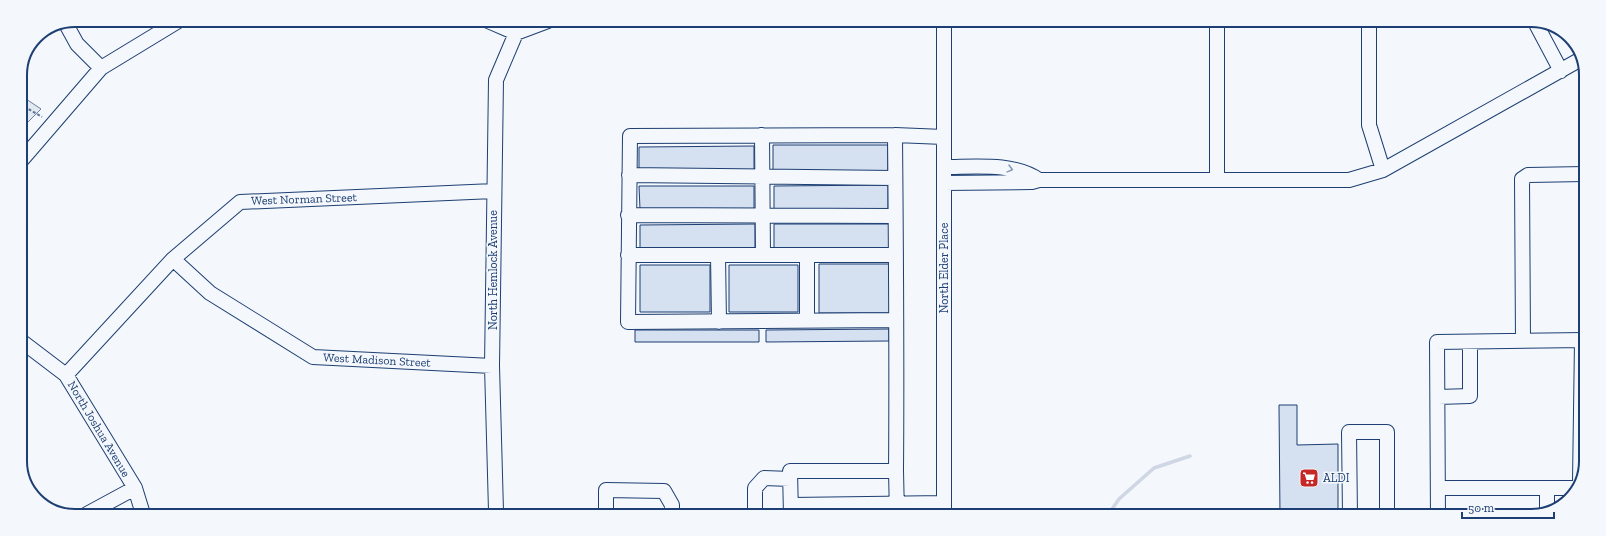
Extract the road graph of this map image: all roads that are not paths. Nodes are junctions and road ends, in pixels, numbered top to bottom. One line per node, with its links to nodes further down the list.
1 (168, 27): 11 (street)
2 (503, 27): 9 (street)
3 (532, 27): 9 (street)
4 (944, 27): 15 (street, North Elder Place)
5 (1217, 27): 25 (street)
6 (1369, 27): 19 (street)
7 (1538, 27): 12 (street)
8 (68, 28): 11 (street)
9 (516, 33): 28 (street, North Hemlock Avenue)
10 (1577, 62): 12 (street)
11 (101, 68): 16 (street)
12 (1561, 71): 19 (street)
13 (762, 135): 14 (street); 21 (street); 22 (street)
14 (895, 135): 15 (street); 23 (street)
15 (944, 137): 17 (street, North Elder Place)
16 (27, 154)
17 (944, 167): 18 (street); 27 (street, North Elder Place)
18 (981, 167): 24 (street, one-way to 24); 26 (street)
19 (1383, 170): 25 (street)
20 (1579, 174): 42 (street)
21 (629, 175): 22 (street); 29 (street)
22 (762, 176): 23 (street); 30 (street)
23 (895, 178): 31 (street)
24 (1039, 180): 25 (street); 26 (street)
25 (1217, 180)
26 (981, 182): 27 (street)
27 (944, 183): 63 (street, North Elder Place)
28 (494, 191): 37 (street, West Norman Street); 45 (street, North Hemlock Avenue)
29 (628, 215): 30 (street); 32 (street)
30 (762, 215): 31 (street); 34 (street)
31 (895, 216): 36 (street)
32 (628, 255): 33 (street); 40 (street)
33 (718, 255): 34 (street); 40 (street)
34 (763, 255): 35 (street)
35 (807, 255): 36 (street); 39 (street)
36 (896, 255): 38 (street)
37 (173, 260): 45 (street, West Madison Street); 46 (street, West Norman Street)
38 (896, 320): 39 (street); 48 (street)
39 (807, 321): 40 (street)
40 (719, 322)
41 (1579, 340): 42 (street)
42 (1523, 341): 43 (street)
43 (1470, 342): 47 (street); 47 (street)
44 (27, 345): 46 (street, North Joshua Avenue)
45 (492, 366): 57 (street, North Hemlock Avenue)
46 (66, 376): 50 (street, North Joshua Avenue)
47 (1438, 397): 51 (street)
48 (896, 471): 49 (street); 62 (street)
49 (790, 479): 60 (street); 61 (street)
50 (135, 488): 55 (street); 56 (street, North Joshua Avenue)
51 (1438, 488): 52 (street); 66 (street)
52 (1547, 488): 53 (street); 54 (street)
53 (1571, 488)
54 (1547, 506)
55 (95, 509)
56 (141, 509)
57 (494, 509)
58 (606, 509): 59 (street)
59 (672, 509)
60 (755, 509)
61 (791, 509)
62 (897, 509): 63 (street)
63 (944, 509)
64 (1350, 509): 65 (street)
65 (1387, 509)
66 (1438, 509)

